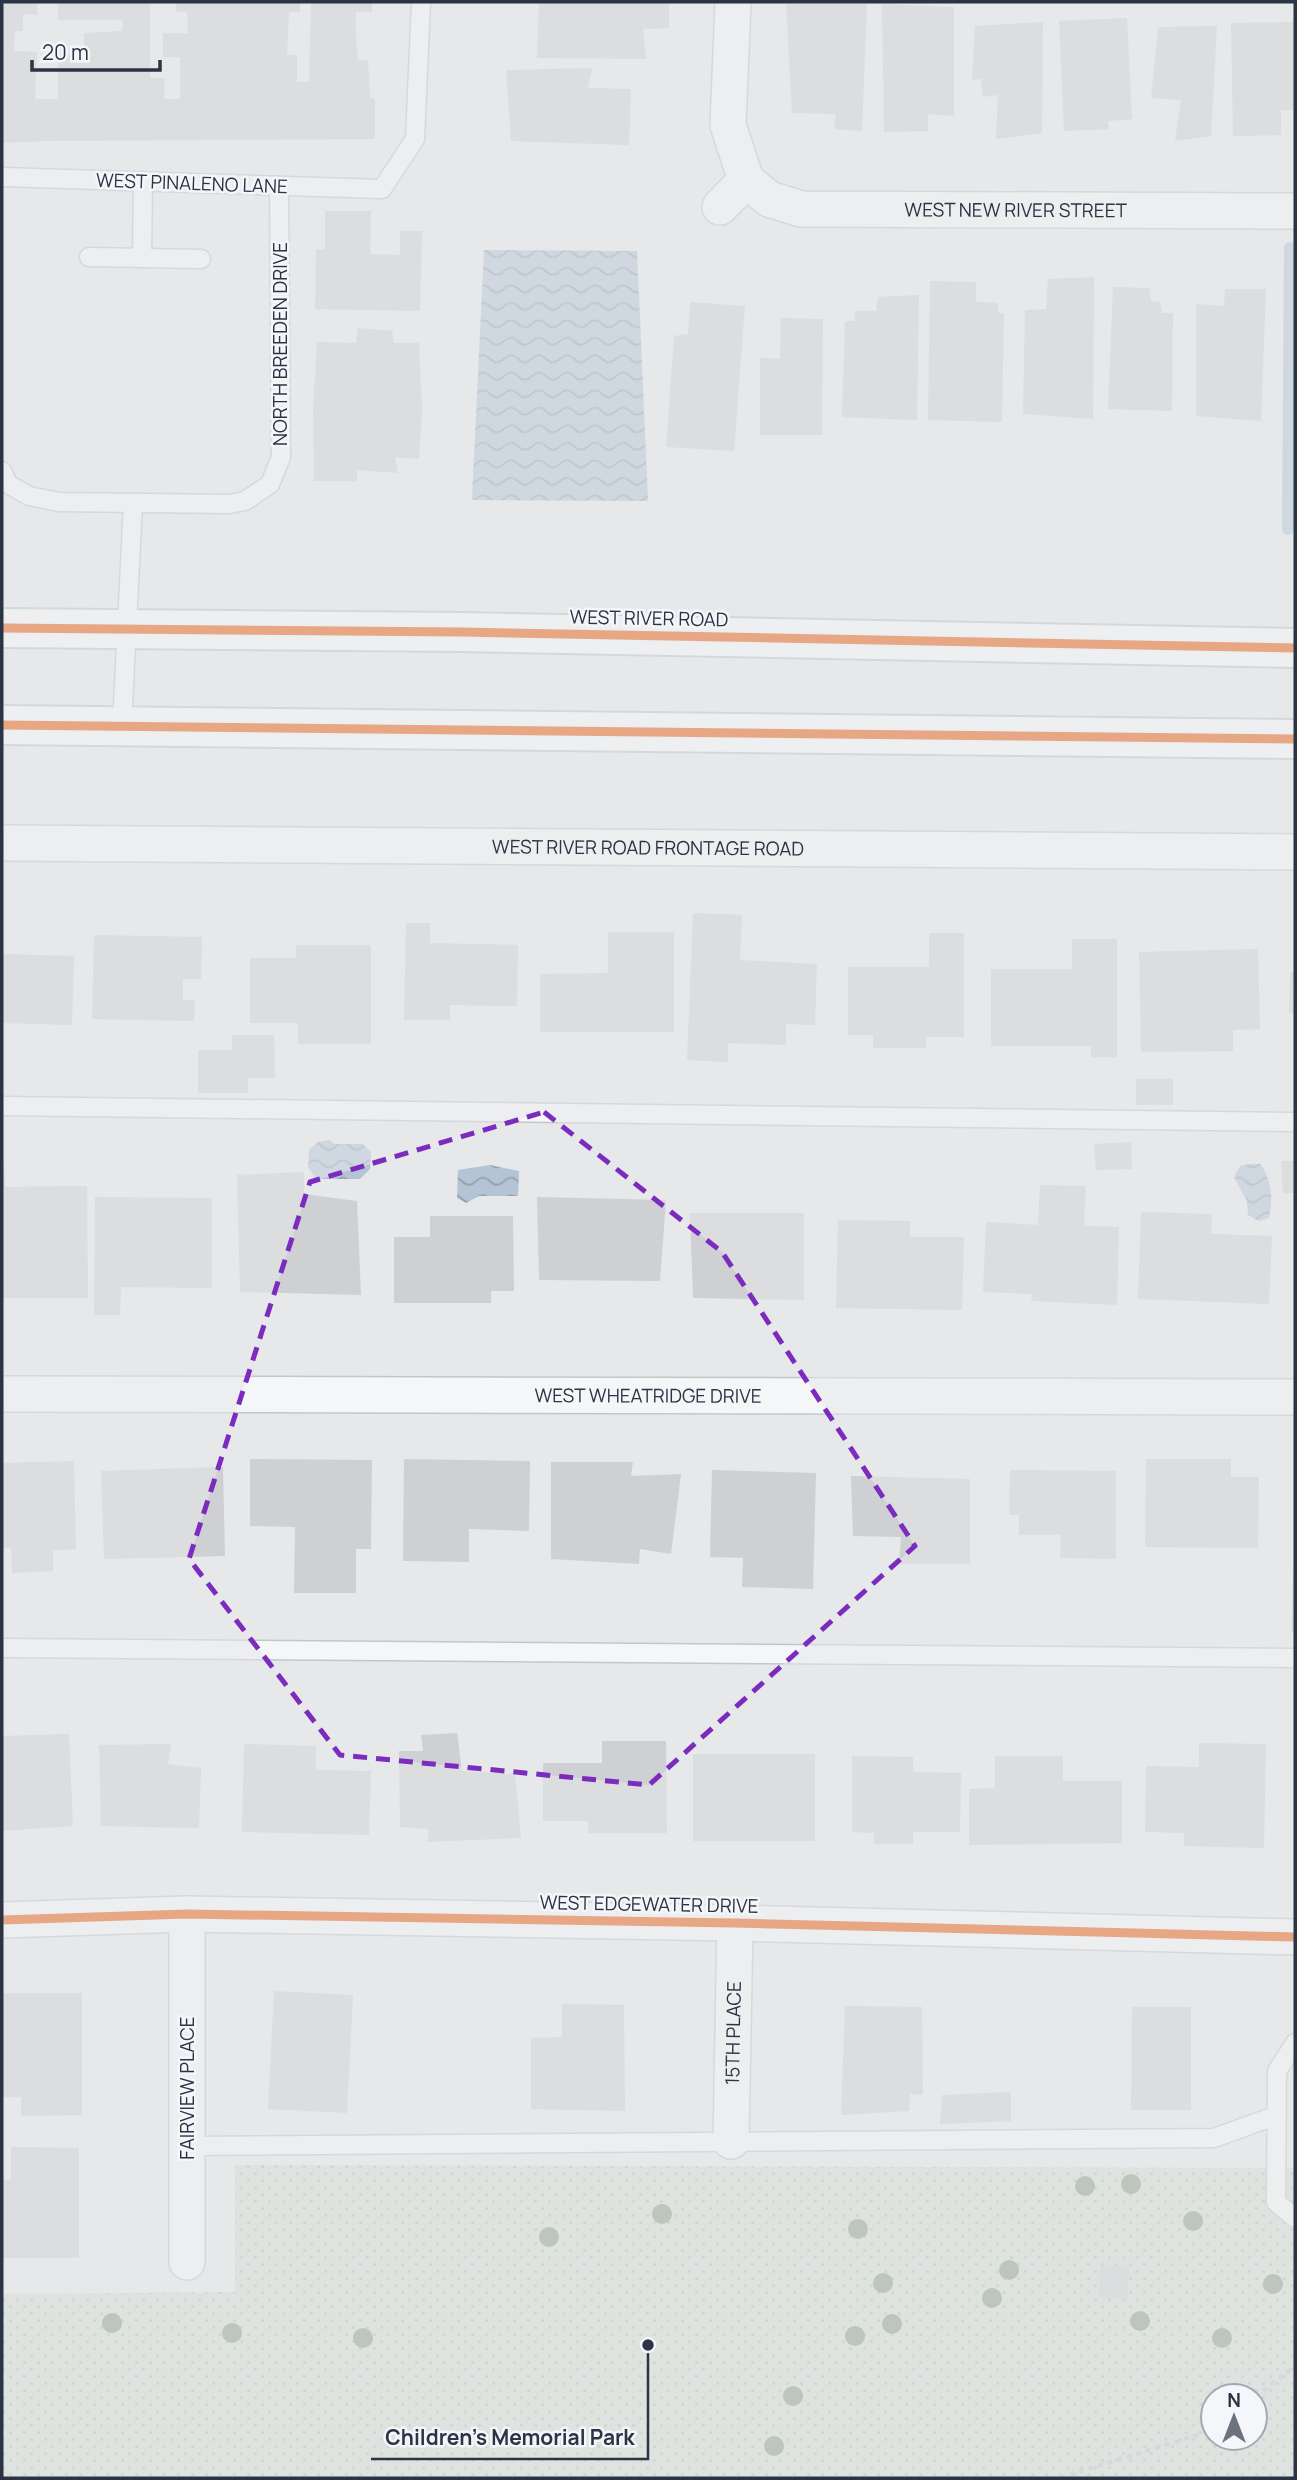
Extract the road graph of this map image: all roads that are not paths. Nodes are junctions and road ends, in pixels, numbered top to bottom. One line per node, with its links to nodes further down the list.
1 (421, 2): 6 (lane, WEST PINALENO LANE)
2 (733, 2): 4 (street)
3 (2, 177): 5 (lane, WEST PINALENO LANE)
4 (746, 180): 7 (street); 8 (street, WEST NEW RIVER STREET)
5 (143, 181): 6 (lane, WEST PINALENO LANE); 10 (lane)
6 (279, 186): 13 (lane, NORTH BREEDEN DRIVE)
7 (720, 207)
8 (1295, 211)
9 (89, 257): 10 (lane)
10 (142, 258): 11 (lane)
11 (201, 259)
12 (2, 471): 13 (lane, NORTH BREEDEN DRIVE)
13 (133, 503): 15 (lane)
14 (2, 628): 15 (main road, WEST RIVER ROAD)
15 (128, 629): 16 (main road, WEST RIVER ROAD); 18 (lane)
16 (1295, 648)
17 (2, 725): 18 (main road)
18 (122, 726): 19 (main road)
19 (1295, 739)
20 (2, 843): 21 (street, WEST RIVER ROAD FRONTAGE ROAD)
21 (1295, 852)
22 (2, 1107): 23 (lane)
23 (1295, 1122)
24 (2, 1394): 25 (street, WEST WHEATRIDGE DRIVE)
25 (1295, 1397)
26 (2, 1648): 27 (lane)
27 (1295, 1658)
28 (187, 1914): 29 (street, WEST EDGEWATER DRIVE); 30 (street, WEST EDGEWATER DRIVE); 35 (street, FAIRVIEW PLACE)
29 (2, 1920)
30 (735, 1923): 31 (street, WEST EDGEWATER DRIVE); 34 (street, 15TH PLACE)
31 (1295, 1937)
32 (1295, 2043): 33 (lane)
33 (1277, 2115): 34 (lane); 36 (lane)
34 (731, 2141): 35 (lane)
35 (187, 2146): 37 (street, FAIRVIEW PLACE)
36 (1295, 2218)
37 (187, 2262)

